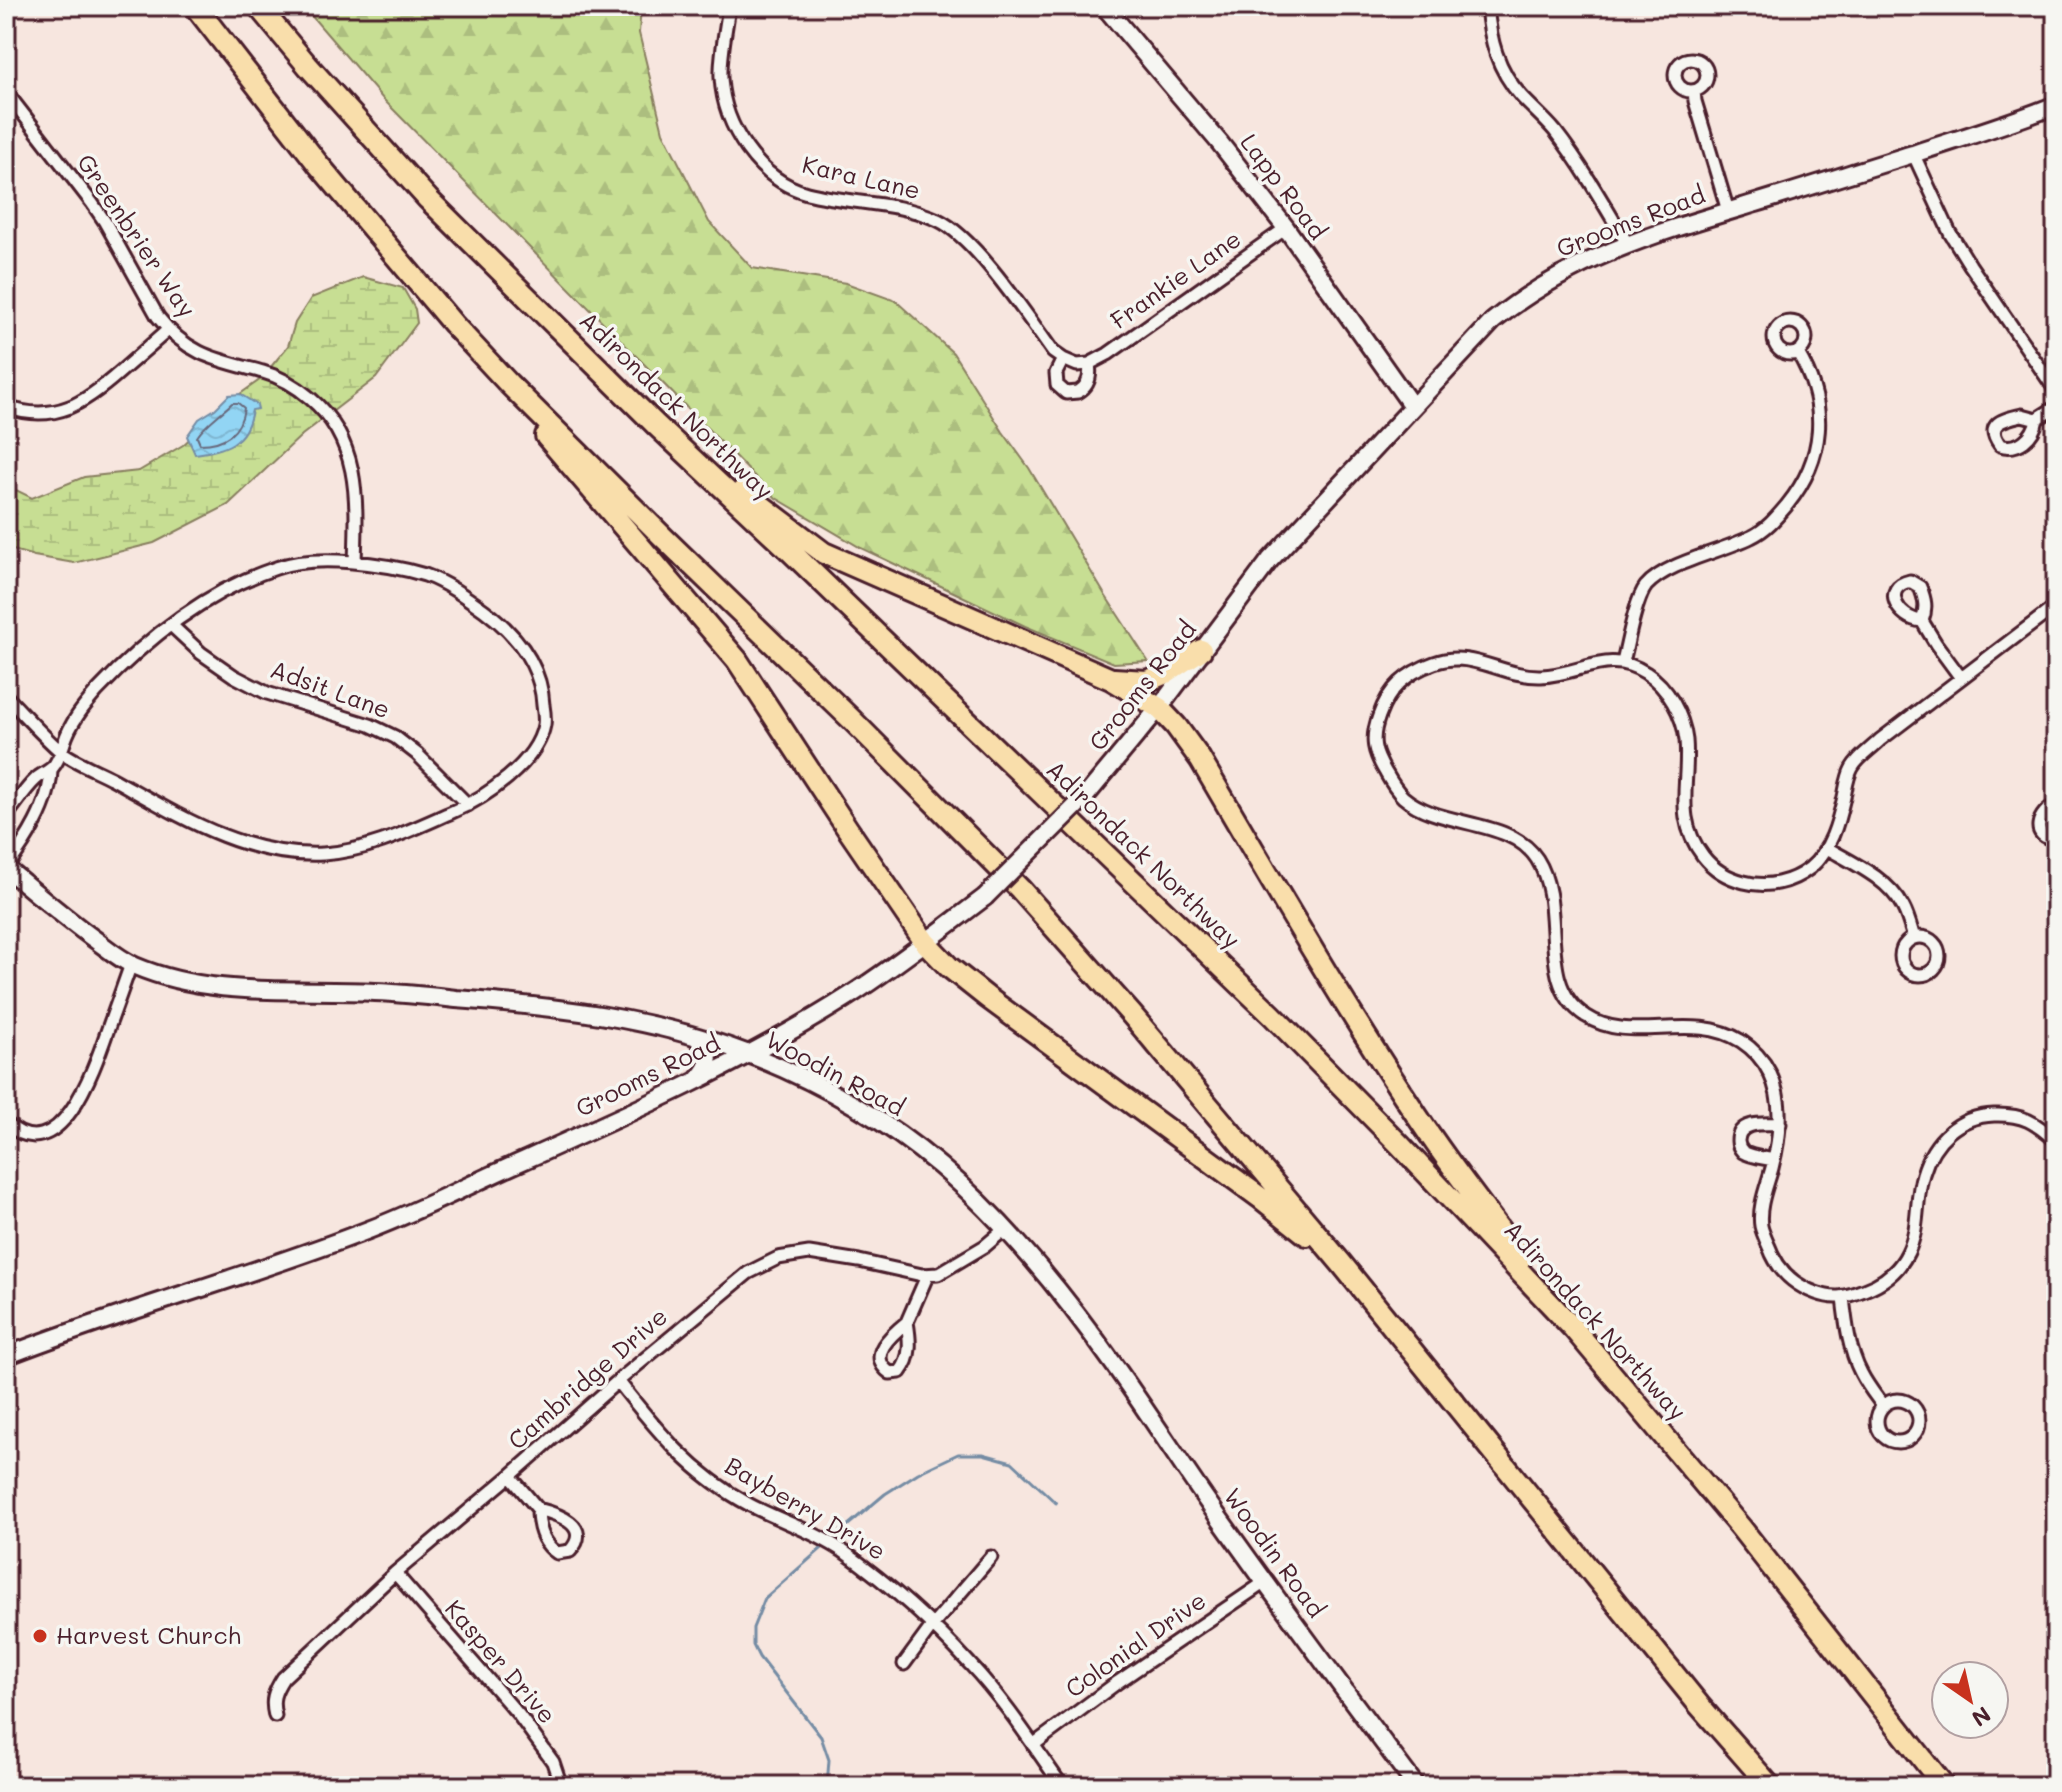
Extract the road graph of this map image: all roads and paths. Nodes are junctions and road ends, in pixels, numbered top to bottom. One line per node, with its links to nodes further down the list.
1 (195, 6): 14 (highway)
2 (258, 6): 23 (highway, Adirondack Northway)
3 (729, 6): 16 (street, Kara Lane)
4 (1104, 6): 11 (street, Lapp Road)
5 (1487, 6): 12 (street)
6 (1694, 91): 10 (street)
7 (6, 92): 13 (street, Greenbrier Way)
8 (2056, 105): 9 (street, Grooms Road)
9 (1913, 153): 10 (street, Grooms Road); 18 (street)
10 (1728, 211): 12 (street, Grooms Road)
11 (1286, 228): 17 (street, Frankie Lane); 19 (street, Lapp Road)
12 (1628, 245): 19 (street, Grooms Road)
13 (168, 330): 20 (street); 24 (street, Greenbrier Way)
14 (478, 352): 43 (highway); 55 (highway)
15 (1798, 353): 29 (street)
16 (1063, 359): 17 (street); 17 (street)
17 (1089, 364)
18 (2056, 391)
19 (1412, 406): 28 (street, Grooms Road)
20 (6, 407)
21 (2056, 407): 22 (street)
22 (2037, 419)
23 (656, 425): 31 (highway); 59 (highway, Adirondack Northway)
24 (355, 562): 27 (street); 36 (street)
25 (2056, 606): 30 (street)
26 (1922, 621): 30 (street)
27 (171, 625): 34 (street); 36 (street, Adsit Lane)
28 (1201, 650): 31 (highway); 33 (street, Grooms Road)
29 (1623, 662): 40 (street); 51 (street)
30 (1961, 678): 40 (street)
31 (1111, 679): 33 (highway)
32 (6, 696): 34 (street)
33 (1159, 708): 43 (street, Grooms Road, bridge); 59 (highway)
34 (62, 752): 35 (street); 36 (street)
35 (51, 770): 38 (street); 41 (street)
36 (468, 805)
37 (2056, 805): 39 (street)
38 (6, 816)
39 (2056, 839)
40 (1827, 848): 42 (street)
41 (6, 868): 44 (street, Woodin Road)
42 (1914, 938)
43 (925, 942): 45 (street, Grooms Road); 55 (highway)
44 (131, 964): 46 (street, Woodin Road); 50 (street)
45 (798, 1027): 47 (street, Grooms Road); 48 (street)
46 (697, 1038): 47 (street, Woodin Road); 49 (street)
47 (748, 1054): 48 (street, Woodin Road); 49 (street, Grooms Road)
48 (795, 1074): 54 (street, Woodin Road)
49 (698, 1079): 60 (street, Grooms Road)
50 (6, 1123)
51 (1780, 1124): 53 (street); 53 (street)
52 (2056, 1141): 57 (street)
53 (1774, 1160): 57 (street)
54 (1005, 1229): 56 (street); 67 (street, Woodin Road)
55 (1341, 1263): 75 (highway)
56 (927, 1276): 58 (street); 61 (street, Cambridge Drive)
57 (1843, 1298): 62 (street)
58 (907, 1322)
59 (1574, 1329): 76 (highway, Adirondack Northway)
60 (6, 1356)
61 (618, 1381): 63 (street, Cambridge Drive); 68 (street, Bayberry Drive)
62 (1883, 1406)
63 (510, 1476): 64 (street); 66 (street, Cambridge Drive)
64 (538, 1509)
65 (991, 1557): 68 (street)
66 (395, 1573): 70 (street, Cambridge Drive); 72 (street, Kasper Drive)
67 (1265, 1582): 71 (street, Colonial Drive); 74 (street, Woodin Road)
68 (932, 1626): 69 (street); 71 (street, Bayberry Drive)
69 (904, 1664)
70 (275, 1716)
71 (1033, 1745): 73 (street, Bayberry Drive)
72 (561, 1786)
73 (1062, 1786)
74 (1416, 1786)
75 (1770, 1786)
76 (1944, 1786)

